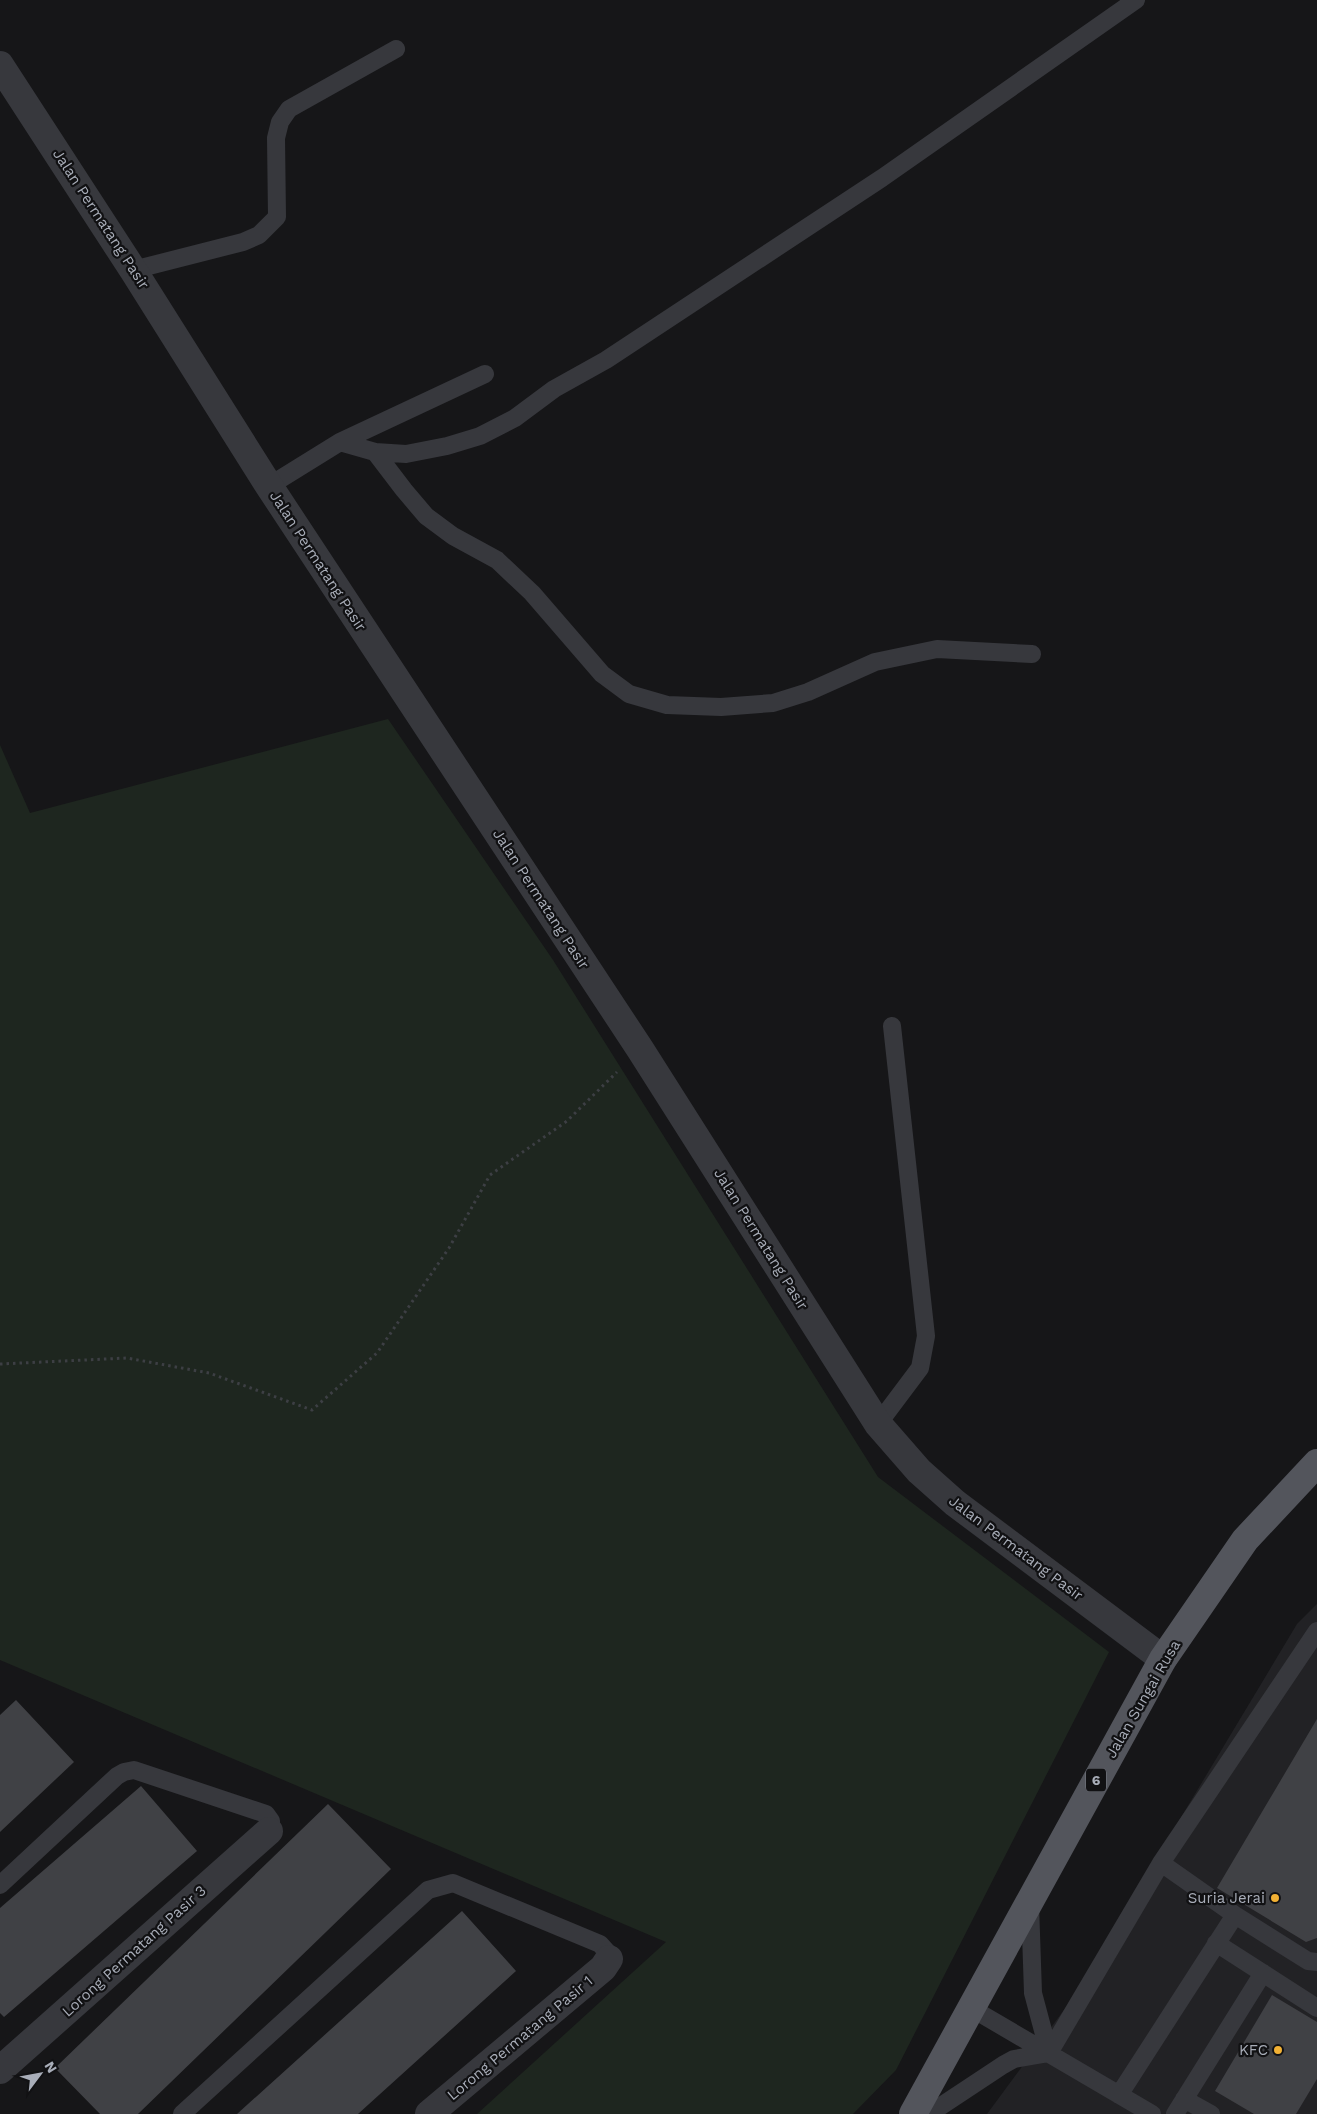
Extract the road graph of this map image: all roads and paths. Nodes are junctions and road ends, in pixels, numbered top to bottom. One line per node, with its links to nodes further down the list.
1 (1136, 0): 7 (lane)
2 (396, 49): 4 (lane)
3 (5, 82): 4 (street, Jalan Permatang Pasir)
4 (133, 270): 8 (street, Jalan Permatang Pasir)
5 (485, 374): 6 (lane)
6 (340, 442): 7 (lane); 8 (lane)
7 (375, 452): 9 (lane)
8 (269, 486): 11 (street, Jalan Permatang Pasir)
9 (1032, 654)
10 (892, 1026): 13 (lane)
11 (640, 1049): 12 (path); 13 (street, Jalan Permatang Pasir)
12 (0, 1364)
13 (878, 1424): 16 (street, Jalan Permatang Pasir)
14 (1317, 1463): 16 (main road, Jalan Sungai Rusa / 6)
15 (1317, 1631): 18 (lane)
16 (1163, 1659): 20 (main road, Jalan Sungai Rusa / 6)
17 (269, 1831): 19 (lane); 29 (street, Lorong Permatang Pasir 3)
18 (1161, 1863): 21 (lane); 28 (lane)
19 (0, 1885)
20 (1030, 1901): 26 (main road, Jalan Sungai Rusa / 6); 28 (lane)
21 (1235, 1915): 22 (lane); 24 (lane)
22 (1216, 1944): 25 (lane); 30 (lane)
23 (609, 1959): 32 (lane); 33 (street, Lorong Permatang Pasir 1)
24 (1317, 1962)
25 (1263, 1973): 27 (lane); 31 (lane)
26 (971, 2008): 28 (lane); 34 (main road, Jalan Sungai Rusa / 6)
27 (1317, 2008)
28 (1049, 2053): 30 (lane); 35 (lane)
29 (0, 2070)
30 (1119, 2095): 36 (lane)
31 (1184, 2099): 37 (lane); 38 (lane)
32 (182, 2114)
33 (429, 2114)
34 (913, 2114)
35 (929, 2114)
36 (1152, 2114)
37 (1175, 2114)
38 (1211, 2114)

